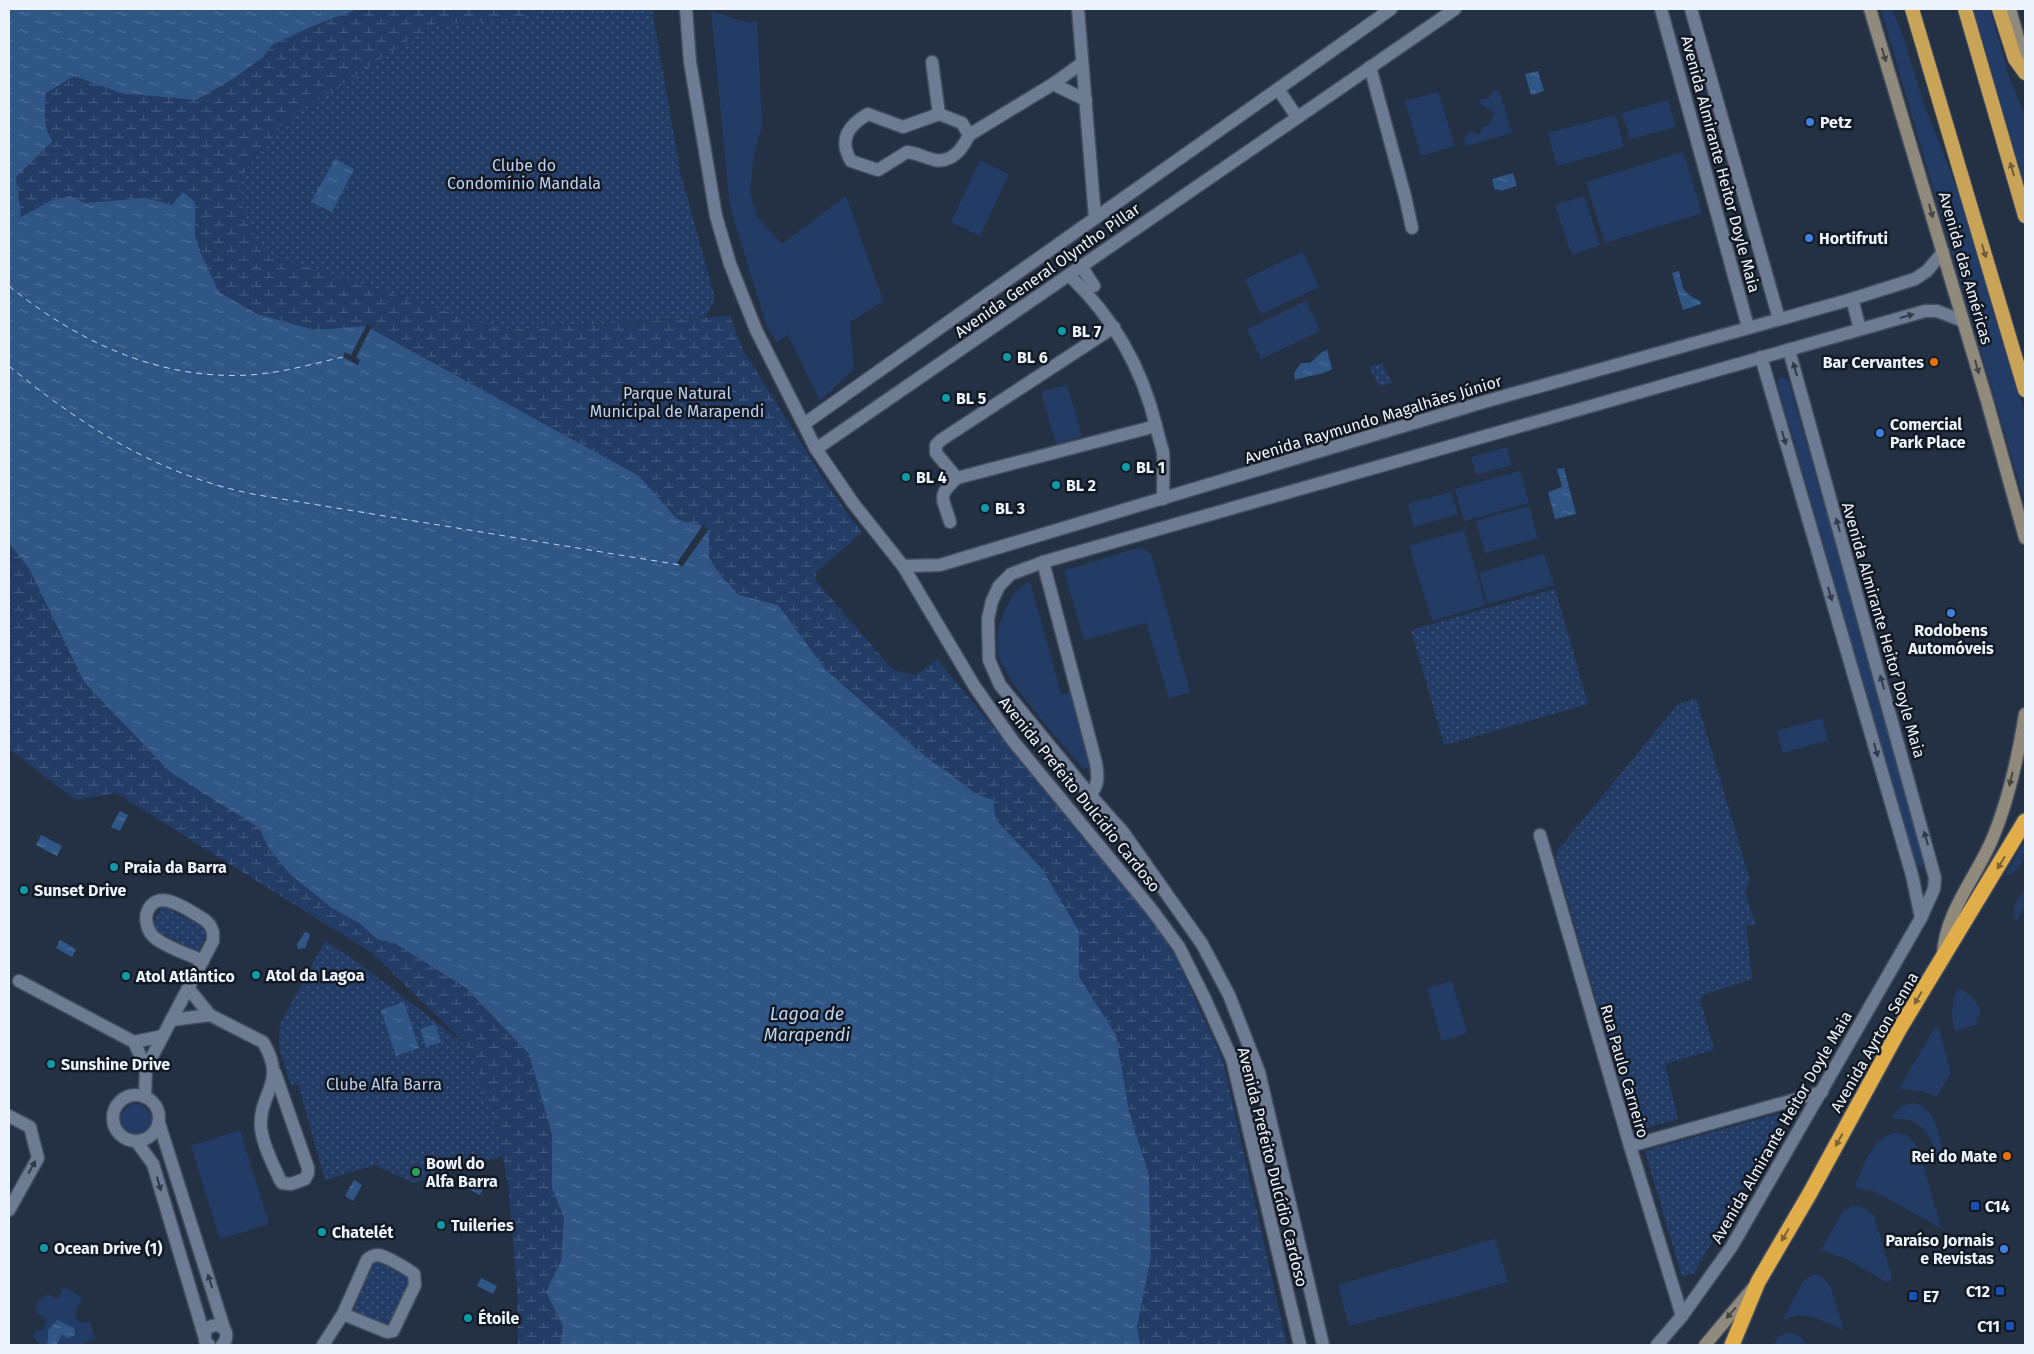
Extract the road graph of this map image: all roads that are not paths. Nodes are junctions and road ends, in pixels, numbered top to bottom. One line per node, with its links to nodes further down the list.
1 (686, 9): 41 (street, Avenida Prefeito Dulcídio Cardoso)
2 (1078, 9): 14 (street)
3 (1391, 9): 19 (street, Avenida General Olyntho Pillar)
4 (1455, 9): 16 (street, Avenida General Olyntho Pillar)
5 (1661, 9): 36 (street, Avenida Almirante Heitor Doyle Maia)
6 (1691, 9): 33 (street, Avenida Almirante Heitor Doyle Maia)
7 (1870, 9): 28 (main road, Avenida das Américas, one-way to 28)
8 (1902, 9): 24 (highway)
9 (1912, 9): 24 (highway, Avenida das Américas)
10 (1965, 9): 25 (highway, one-way to 10)
11 (1999, 9): 17 (highway)
12 (2010, 9): 15 (main road)
13 (932, 62): 21 (street)
14 (1082, 63): 18 (street); 20 (street)
15 (2025, 64)
16 (1370, 67): 22 (street, Avenida General Olyntho Pillar); 27 (street)
17 (2025, 73)
18 (1054, 84): 20 (street); 23 (street)
19 (1278, 90): 22 (street); 26 (street, Avenida General Olyntho Pillar)
20 (1086, 100): 26 (street)
21 (939, 114): 23 (street); 23 (street)
22 (1297, 117): 29 (street, Avenida General Olyntho Pillar)
23 (970, 135)
24 (1950, 138): 40 (highway, Avenida das Américas, one-way to 40)
25 (2025, 216)
26 (1095, 218): 41 (street, Avenida General Olyntho Pillar)
27 (1412, 228)
28 (1943, 252): 32 (street, Avenida Raymundo Magalhães Júnior); 34 (main road, Avenida das Américas)
29 (1081, 266): 30 (street, Avenida General Olyntho Pillar); 31 (street)
30 (1069, 275): 35 (street); 43 (street, Avenida General Olyntho Pillar)
31 (1094, 286)
32 (1852, 299): 33 (street, Avenida Raymundo Magalhães Júnior); 37 (street)
33 (1779, 320): 36 (street, Avenida Raymundo Magalhães Júnior)
34 (1963, 321): 37 (street, one-way to 34); 47 (main road, Avenida das Américas, one-way to 47)
35 (1114, 327): 42 (street); 44 (street)
36 (1748, 328): 45 (street, Avenida Raymundo Magalhães Júnior)
37 (1860, 329): 38 (street)
38 (1789, 350): 39 (street); 54 (street, Avenida Almirante Heitor Doyle Maia, one-way to 38)
39 (1761, 357): 48 (street); 55 (street, one-way to 55)
40 (2025, 390)
41 (804, 424): 43 (street, Avenida Prefeito Dulcídio Cardoso)
42 (1156, 426): 44 (street); 45 (street)
43 (816, 450): 49 (street, Avenida Prefeito Dulcídio Cardoso)
44 (957, 478): 46 (street)
45 (1163, 498): 49 (street, Avenida Raymundo Magalhães Júnior)
46 (950, 522)
47 (2025, 538)
48 (1043, 562): 51 (street, Avenida Prefeito Dulcídio Cardoso); 51 (street, Avenida Prefeito Dulcídio Cardoso)
49 (903, 566): 81 (street, Avenida Prefeito Dulcídio Cardoso)
50 (2025, 714): 57 (main road, one-way to 57)
51 (1090, 795): 82 (street, Avenida Prefeito Dulcídio Cardoso)
52 (2025, 821): 57 (highway, Avenida Ayrton Senna, one-way to 57)
53 (1540, 835): 72 (street, Rua Paulo Carneiro)
54 (1934, 869): 55 (street); 56 (street, Avenida Almirante Heitor Doyle Maia)
55 (1912, 875): 56 (street)
56 (1922, 918): 67 (street, Avenida Almirante Heitor Doyle Maia)
57 (1943, 956): 74 (highway, Avenida Ayrton Senna, one-way to 74)
58 (203, 961): 58 (street); 60 (street)
59 (19, 981): 64 (street)
60 (188, 988): 61 (street); 62 (street)
61 (210, 1016): 62 (street); 66 (street)
62 (171, 1020): 63 (street)
63 (163, 1036): 64 (street); 65 (street)
64 (134, 1042): 65 (street)
65 (146, 1068): 68 (street)
66 (275, 1073): 66 (street)
67 (1822, 1092): 72 (street); 76 (street, Avenida Almirante Heitor Doyle Maia)
68 (145, 1097): 70 (street); 71 (street)
69 (9, 1116): 73 (street, one-way to 69)
70 (159, 1123): 71 (street); 77 (street, one-way to 70)
71 (136, 1141): 78 (street, one-way to 78)
72 (1630, 1146): 76 (street, Rua Paulo Carneiro)
73 (9, 1210)
74 (1758, 1282): 84 (main road, Avenida Ayrton Senna, one-way to 84); 85 (highway, Avenida Ayrton Senna)
75 (343, 1314): 75 (street); 80 (street)
76 (1682, 1316): 83 (street, Avenida Almirante Heitor Doyle Maia)
77 (224, 1328): 78 (street); 79 (street)
78 (208, 1342)
79 (222, 1345)
80 (323, 1345)
81 (1300, 1345)
82 (1323, 1345)
83 (1657, 1345)
84 (1705, 1345)
85 (1732, 1345)

